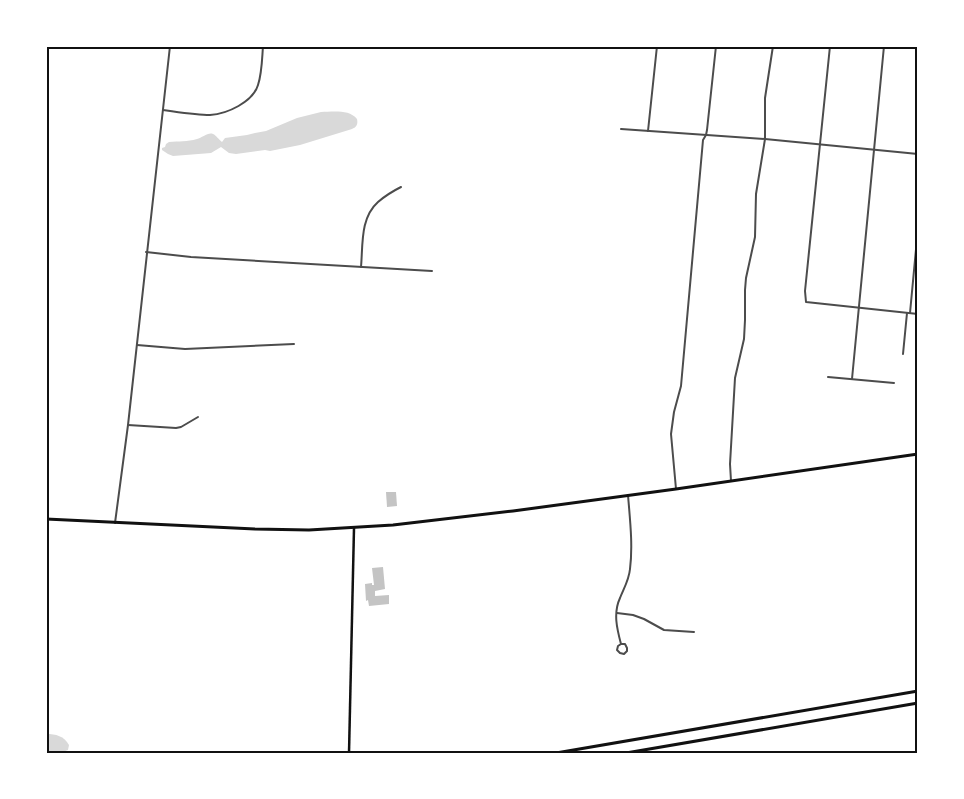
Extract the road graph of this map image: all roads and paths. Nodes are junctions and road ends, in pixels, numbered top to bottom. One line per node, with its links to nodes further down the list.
1 (170, 46): 8 (street)
2 (263, 46): 8 (street)
3 (657, 46): 10 (street)
4 (716, 46): 11 (street)
5 (774, 46): 12 (street)
6 (830, 46): 13 (street)
7 (884, 46): 14 (street)
8 (163, 110): 18 (street)
9 (621, 129): 10 (street)
10 (648, 131): 11 (street)
11 (706, 135): 12 (street); 34 (street)
12 (764, 139): 13 (street); 33 (street)
13 (819, 144): 14 (street); 21 (street)
14 (874, 149): 15 (street); 21 (street)
15 (918, 154)
16 (401, 187): 19 (street)
17 (918, 228): 22 (street)
18 (146, 252): 19 (street); 25 (street)
19 (361, 266): 20 (street)
20 (432, 271)
21 (859, 307): 22 (street); 28 (street)
22 (908, 313): 23 (street); 26 (street)
23 (918, 314)
24 (294, 344): 25 (street)
25 (137, 345): 31 (street)
26 (903, 354)
27 (828, 377): 28 (street)
28 (852, 378): 29 (street)
29 (894, 383)
30 (198, 417): 31 (street)
31 (128, 425): 37 (street)
32 (918, 454): 33 (main road)
33 (731, 481): 34 (main road)
34 (676, 489): 35 (main road)
35 (628, 495): 38 (main road); 39 (street)
36 (46, 519): 37 (main road)
37 (115, 523): 38 (main road)
38 (354, 528): 44 (main road)
39 (616, 613): 40 (street); 41 (street)
40 (694, 632)
41 (621, 644): 41 (street)
42 (918, 692): 45 (main road)
43 (918, 703): 46 (main road)
44 (349, 753)
45 (556, 753)
46 (626, 753)

